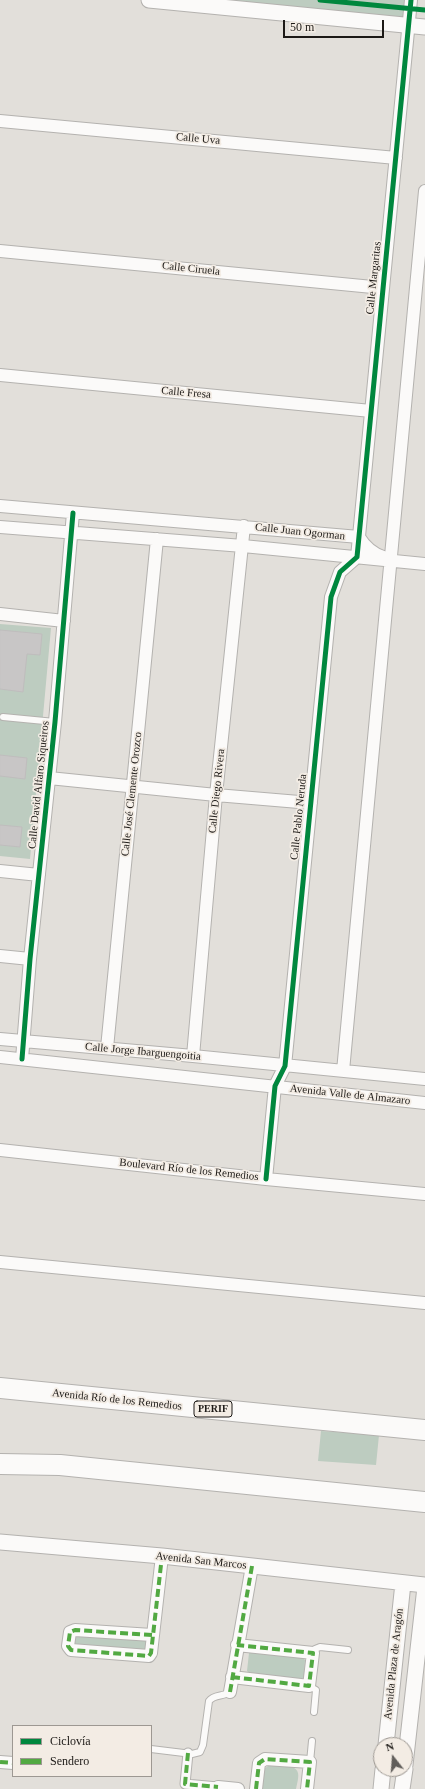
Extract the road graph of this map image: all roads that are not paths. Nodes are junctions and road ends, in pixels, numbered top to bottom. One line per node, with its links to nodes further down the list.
1 (149, 0): 3 (street)
2 (411, 0): 3 (street, Calle Margaritas)
3 (408, 26): 4 (street); 6 (street, Calle Margaritas)
4 (425, 27)
5 (0, 121): 6 (street, Calle Uva)
6 (396, 158): 9 (street, Calle Margaritas)
7 (425, 191): 21 (street)
8 (0, 251): 9 (street, Calle Ciruela)
9 (383, 288): 11 (street, Calle Margaritas)
10 (0, 375): 11 (street, Calle Fresa)
11 (371, 411): 17 (street, Calle Margaritas)
12 (0, 506): 13 (street, Calle Juan Ogorman)
13 (73, 513): 15 (street, Calle Juan Ogorman); 16 (street, Calle David Alfaro Siqueiros)
14 (0, 526): 16 (street, Calle Juan Ogorman)
15 (244, 526): 17 (street, Calle Juan Ogorman); 19 (street, Calle Diego Rivera)
16 (72, 533): 18 (street, Calle Juan Ogorman); 24 (street, Calle David Alfaro Siqueiros)
17 (359, 537): 20 (street, Calle Margaritas); 21 (street, Calle Juan Ogorman)
18 (157, 540): 19 (street, Calle Juan Ogorman); 28 (street, Calle José Clemente Orozco)
19 (243, 546): 20 (street, Calle Juan Ogorman); 29 (street, Calle Diego Rivera)
20 (357, 558): 21 (street, Calle Juan Ogorman); 30 (street, Calle Pablo Neruda)
21 (391, 561): 22 (street); 42 (street)
22 (425, 564)
23 (0, 614): 24 (street)
24 (64, 621): 26 (street, Calle David Alfaro Siqueiros)
25 (3, 716): 26 (lane)
26 (55, 722): 27 (street, Calle David Alfaro Siqueiros)
27 (49, 778): 28 (street); 32 (street, Calle David Alfaro Siqueiros)
28 (133, 787): 29 (street); 37 (street, Calle José Clemente Orozco)
29 (216, 795): 30 (street); 38 (street, Calle Diego Rivera)
30 (311, 803): 41 (street, Calle Pablo Neruda)
31 (0, 871): 32 (street)
32 (39, 875): 34 (street, Calle David Alfaro Siqueiros)
33 (0, 956): 34 (street)
34 (30, 959): 36 (street, Calle David Alfaro Siqueiros)
35 (0, 1039): 36 (street, Calle Jorge Ibarguengoitia)
36 (24, 1041): 37 (street, Calle Jorge Ibarguengoitia); 40 (street, Calle David Alfaro Siqueiros)
37 (107, 1048): 38 (street, Calle Jorge Ibarguengoitia)
38 (193, 1056): 41 (street, Calle Jorge Ibarguengoitia)
39 (0, 1057): 40 (street, Calle Jorge Ibarguengoitia)
40 (22, 1059): 44 (street, Calle Jorge Ibarguengoitia)
41 (285, 1066): 42 (street, Avenida Valle de Almazaro); 44 (street, Calle Pablo Neruda)
42 (343, 1071): 43 (street, Avenida Valle de Almazaro)
43 (425, 1080)
44 (275, 1086): 45 (street, Avenida Valle de Almazaro); 47 (street)
45 (425, 1103)
46 (0, 1150): 47 (street, Boulevard Río de los Remedios)
47 (266, 1179): 48 (street, Boulevard Río de los Remedios)
48 (425, 1194)
49 (0, 1262): 50 (street)
50 (425, 1304)
51 (0, 1388): 52 (highway, Avenida Río de los Remedios / PERIF)
52 (425, 1430)
53 (0, 1464): 54 (highway)
54 (425, 1502)
55 (0, 1542): 56 (street, Avenida San Marcos)
56 (162, 1556): 57 (street, Avenida San Marcos); 60 (street)
57 (252, 1566): 58 (street, Avenida San Marcos); 61 (street)
58 (403, 1583): 59 (street, Avenida San Marcos); 68 (street, Avenida Plaza de Aragón)
59 (425, 1586): 69 (street, Avenida Plaza de Aragón)
60 (152, 1635): 60 (street)
61 (237, 1645): 63 (street); 64 (street)
62 (348, 1650): 63 (lane)
63 (313, 1653): 65 (street)
64 (232, 1677): 65 (street); 66 (street)
65 (309, 1686): 67 (lane)
66 (230, 1692): 72 (lane)
67 (314, 1712)
68 (387, 1737)
69 (408, 1737)
70 (312, 1741): 74 (lane)
71 (152, 1749): 72 (lane)
72 (188, 1753): 78 (street)
73 (0, 1762): 75 (street)
74 (310, 1762): 80 (street); 81 (street)
75 (12, 1763)
76 (382, 1777): 82 (street)
77 (404, 1777): 83 (street)
78 (218, 1787): 79 (street)
79 (238, 1789)
80 (256, 1789)
81 (307, 1789)
82 (381, 1789)
83 (402, 1789)

